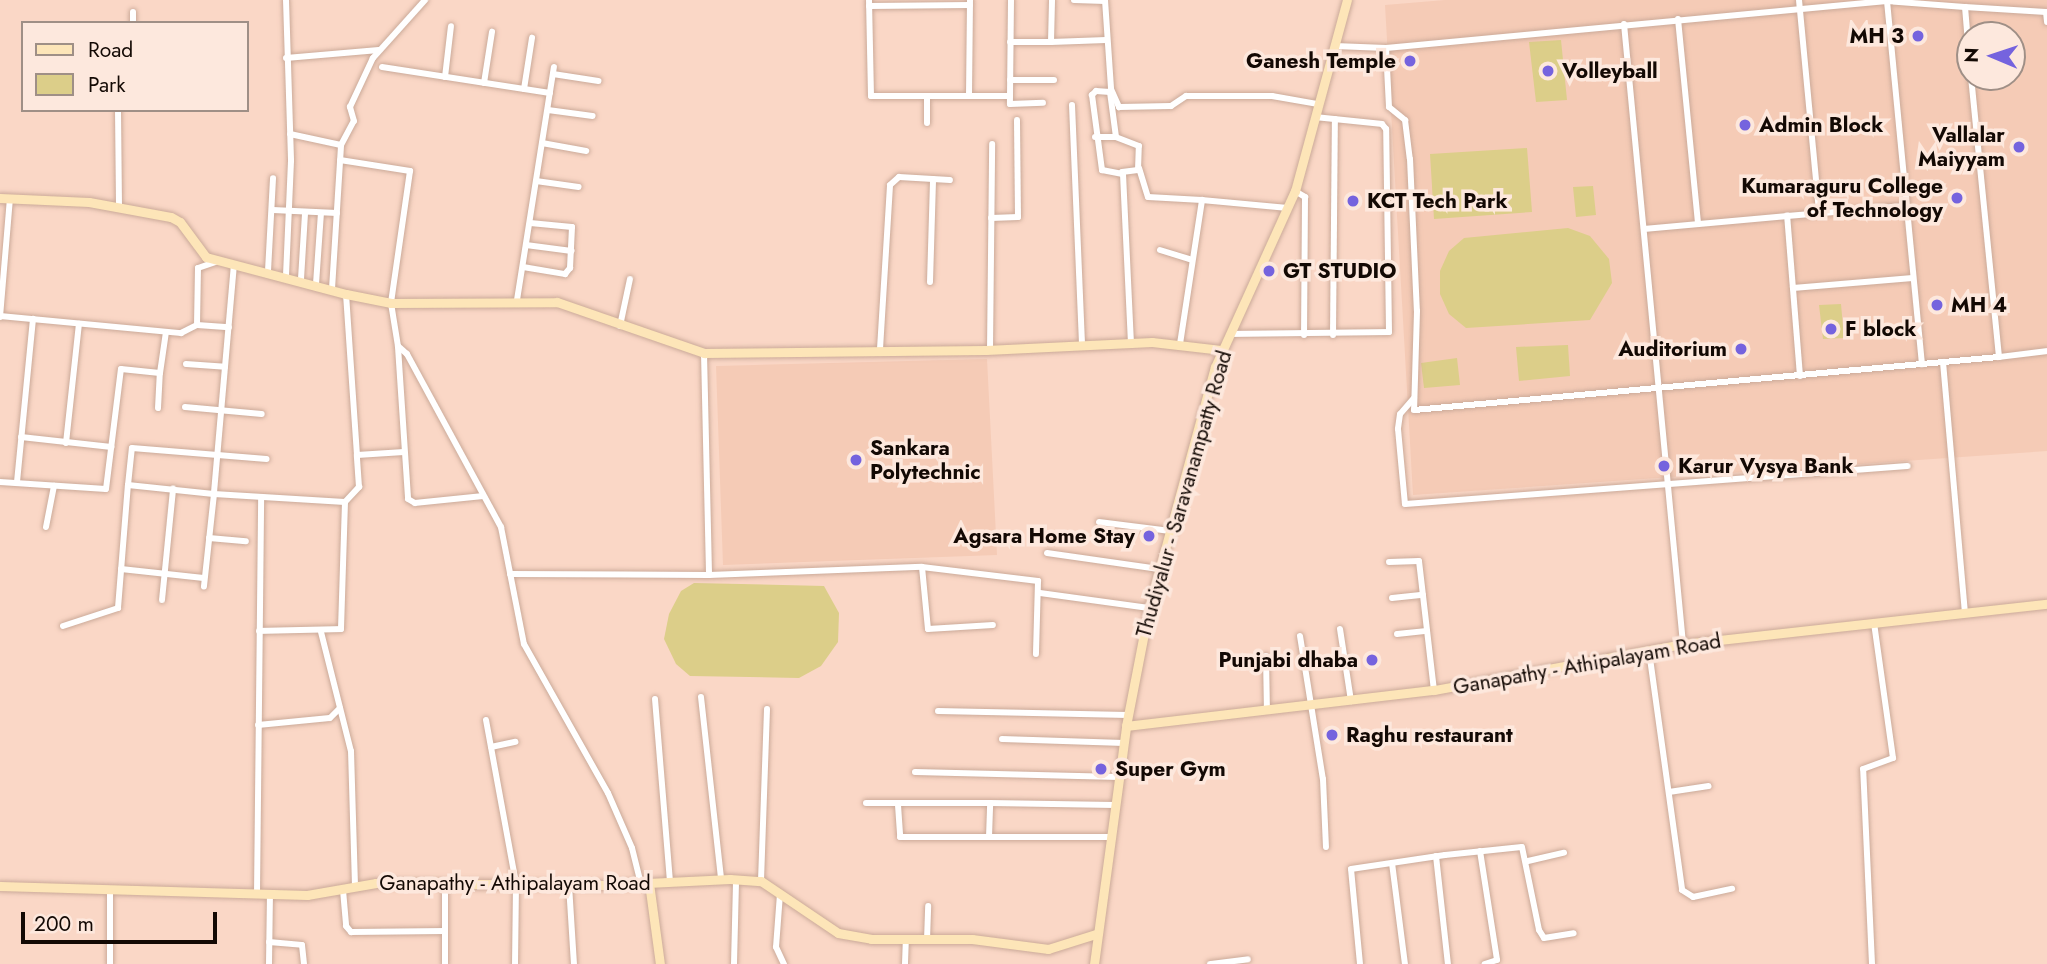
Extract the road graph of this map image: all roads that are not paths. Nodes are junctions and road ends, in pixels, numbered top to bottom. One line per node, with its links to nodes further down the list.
1 (286, 0): 29 (street)
2 (425, 0): 28 (street)
3 (1011, 0): 24 (street)
4 (1052, 0): 25 (street)
5 (1074, 0): 6 (street)
6 (1105, 0): 23 (street)
7 (1347, 0): 26 (main road, Thudiyalur - Saravanampatty Road)
8 (1799, 0): 13 (street)
9 (1887, 1): 12 (street); 13 (street); 71 (street)
10 (869, 3): 11 (street); 41 (street)
11 (970, 3): 39 (street)
12 (1965, 7): 17 (street); 18 (street)
13 (1799, 9): 15 (street); 78 (street)
14 (133, 12): 16 (street)
15 (1678, 19): 19 (street); 82 (street)
16 (133, 21)
17 (1966, 21)
18 (2047, 22)
19 (1624, 24): 27 (street); 83 (street)
20 (451, 26): 31 (street)
21 (492, 32): 35 (street)
22 (531, 38): 36 (street)
23 (1106, 40): 25 (street); 43 (street)
24 (1010, 42): 25 (street); 32 (street)
25 (1051, 42)
26 (1335, 46): 27 (street); 43 (main road, Thudiyalur - Saravanampatty Road)
27 (1387, 48): 130 (street)
28 (379, 50): 29 (street); 57 (street)
29 (286, 58): 52 (street)
30 (382, 67): 31 (street)
31 (445, 77): 35 (street)
32 (1010, 80): 33 (street); 40 (street)
33 (1054, 80)
34 (598, 81): 38 (street)
35 (484, 83): 36 (street)
36 (524, 89): 38 (street)
37 (1972, 91): 122 (street)
38 (550, 93): 45 (street)
39 (969, 96): 40 (street); 41 (street)
40 (1010, 96): 42 (street)
41 (926, 97): 51 (street)
42 (1043, 103)
43 (1318, 104): 48 (main road, Thudiyalur - Saravanampatty Road)
44 (1072, 105): 115 (street)
45 (548, 110): 47 (street); 55 (street)
46 (118, 112): 70 (street)
47 (593, 117)
48 (1315, 117): 49 (street); 67 (main road, Thudiyalur - Saravanampatty Road)
49 (1335, 119): 112 (street); 112 (street)
50 (1017, 120): 80 (street)
51 (927, 123)
52 (290, 134): 57 (street); 74 (street)
53 (1095, 137): 54 (street); 54 (street); 61 (street)
54 (1116, 137): 60 (street)
55 (542, 143): 58 (street); 65 (street)
56 (992, 144): 80 (street)
57 (341, 145): 59 (street)
58 (586, 151)
59 (340, 160): 77 (street); 102 (street)
60 (1139, 168): 61 (street); 69 (street)
61 (1122, 172): 113 (street)
62 (273, 178): 73 (street)
63 (933, 179): 64 (street); 96 (street); 117 (street)
64 (950, 180)
65 (536, 181): 66 (street); 81 (street)
66 (579, 187)
67 (1295, 191): 72 (main road, Thudiyalur - Saravanampatty Road); 111 (street)
68 (5, 198): 70 (main road); 103 (street)
69 (1202, 200): 72 (street); 87 (street)
70 (119, 206): 88 (main road)
71 (1906, 206): 78 (street); 93 (street)
72 (1288, 208): 110 (main road, Thudiyalur - Saravanampatty Road)
73 (273, 210): 74 (street); 91 (street)
74 (289, 212): 75 (street); 92 (street)
75 (305, 213): 76 (street); 94 (street)
76 (321, 213): 77 (street); 97 (street)
77 (337, 213): 99 (street)
78 (1819, 213): 79 (street)
79 (1787, 216): 82 (street); 98 (street)
80 (991, 218): 118 (street)
81 (530, 223): 84 (street); 86 (street)
82 (1698, 224): 83 (street)
83 (1644, 229): 129 (street)
84 (526, 245): 86 (street); 90 (street)
85 (1160, 250): 87 (street)
86 (572, 251): 90 (street)
87 (1190, 259): 114 (street)
88 (219, 261): 89 (main road); 106 (street)
89 (234, 264): 91 (main road); 108 (street)
90 (523, 267): 101 (street)
91 (268, 271): 92 (main road)
92 (286, 276): 94 (main road)
93 (1913, 278): 98 (street); 125 (street)
94 (301, 279): 97 (main road)
95 (629, 279): 107 (street)
96 (930, 282)
97 (316, 284): 99 (main road)
98 (1793, 288): 128 (street)
99 (332, 289): 100 (main road)
100 (346, 294): 102 (main road); 142 (street)
101 (517, 300): 102 (main road); 107 (main road)
102 (391, 303): 116 (street)
103 (0, 318): 104 (street)
104 (33, 319): 105 (street); 137 (street)
105 (79, 324): 109 (street); 138 (street)
106 (197, 325): 108 (street); 109 (street)
107 (620, 326): 121 (main road)
108 (229, 327): 126 (street)
109 (166, 332): 127 (street)
110 (1230, 334): 111 (street); 119 (main road, Thudiyalur - Saravanampatty Road)
111 (1304, 335): 112 (street)
112 (1333, 335)
113 (1130, 343): 114 (main road); 115 (main road)
114 (1180, 344): 119 (main road)
115 (1082, 345): 118 (main road)
116 (398, 346): 140 (street); 152 (street)
117 (880, 349): 118 (main road); 121 (main road)
118 (990, 350)
119 (1222, 351): 157 (main road, Thudiyalur - Saravanampatty Road)
120 (2047, 351): 122 (street)
121 (704, 353): 167 (street)
122 (1998, 357): 123 (street)
123 (1942, 362): 125 (street); 174 (street)
124 (186, 364): 126 (street)
125 (1922, 364): 128 (street)
126 (225, 367): 135 (street)
127 (160, 373): 132 (street); 139 (street)
128 (1800, 376): 129 (street)
129 (1657, 388): 134 (street); 149 (street)
130 (1414, 398): 133 (street); 134 (street)
131 (185, 407): 135 (street)
132 (158, 408)
133 (1406, 408): 134 (street); 149 (street)
134 (1414, 410)
135 (221, 411): 136 (street); 141 (street)
136 (262, 414)
137 (22, 437): 138 (street); 146 (street)
138 (66, 443): 139 (street)
139 (111, 447): 148 (street)
140 (404, 452): 142 (street); 152 (street)
141 (217, 453): 143 (street); 147 (street); 151 (street)
142 (357, 455): 154 (street)
143 (267, 459)
144 (1908, 466): 149 (street)
145 (0, 482): 146 (street)
146 (17, 482): 148 (street)
147 (128, 485): 150 (street); 163 (street)
148 (54, 486): 156 (street)
149 (1667, 487): 184 (street)
150 (173, 489): 151 (street); 165 (street)
151 (214, 494): 153 (street); 158 (street)
152 (483, 496): 166 (street)
153 (261, 498): 154 (street); 179 (street)
154 (345, 502): 181 (street)
155 (1099, 522): 157 (street)
156 (46, 527)
157 (1170, 531): 164 (main road, Thudiyalur - Saravanampatty Road)
158 (209, 538): 159 (street); 165 (street)
159 (246, 541)
160 (1047, 553): 164 (street)
161 (1389, 562): 169 (street)
162 (922, 567): 167 (street); 168 (street); 176 (street)
163 (121, 569): 165 (street); 177 (street)
164 (1159, 569): 173 (main road, Thudiyalur - Saravanampatty Road)
165 (164, 574): 171 (street)
166 (510, 574): 167 (street); 225 (street)
167 (709, 575)
168 (1040, 593): 173 (street); 186 (street)
169 (1423, 595): 170 (street); 180 (street)
170 (1392, 598)
171 (162, 600)
172 (2047, 604): 174 (main road, Ganapathy - Athipalayam Road)
173 (1149, 608): 197 (main road, Thudiyalur - Saravanampatty Road)
174 (1965, 612): 175 (main road, Ganapathy - Athipalayam Road)
175 (1874, 623): 184 (main road, Ganapathy - Athipalayam Road); 261 (street)
176 (993, 625)
177 (63, 626)
178 (1340, 629): 191 (street)
179 (260, 631): 181 (street); 199 (street)
180 (1427, 631): 182 (street); 188 (street)
181 (321, 632): 193 (street)
182 (1397, 634)
183 (1300, 636): 192 (street)
184 (1683, 644): 185 (main road, Ganapathy - Athipalayam Road)
185 (1649, 651): 188 (main road, Ganapathy - Athipalayam Road); 208 (street)
186 (1036, 654)
187 (1266, 656): 196 (street)
188 (1434, 690): 191 (main road, Ganapathy - Athipalayam Road)
189 (701, 697): 221 (street)
190 (655, 699): 223 (street)
191 (1351, 701): 192 (main road, Ganapathy - Athipalayam Road)
192 (1312, 706): 196 (main road, Ganapathy - Athipalayam Road); 215 (street)
193 (340, 708): 199 (street); 230 (street)
194 (766, 709): 224 (street)
195 (938, 711): 197 (street)
196 (1266, 711): 200 (main road, Ganapathy - Athipalayam Road)
197 (1128, 715): 200 (main road, Thudiyalur - Saravanampatty Road)
198 (486, 720): 204 (street)
199 (258, 725): 234 (street)
200 (1126, 726): 203 (main road, Thudiyalur - Saravanampatty Road)
201 (1002, 739): 203 (street)
202 (514, 742): 204 (street)
203 (1124, 743): 206 (main road, Thudiyalur - Saravanampatty Road)
204 (491, 747): 227 (street)
205 (915, 772): 206 (street)
206 (1119, 777): 212 (main road, Thudiyalur - Saravanampatty Road)
207 (1709, 786): 208 (street)
208 (1669, 792): 231 (street)
209 (866, 803): 211 (street)
210 (990, 803): 211 (street); 212 (street); 213 (street)
211 (898, 805): 213 (street)
212 (1115, 805): 214 (main road, Thudiyalur - Saravanampatty Road)
213 (989, 837): 214 (street)
214 (1110, 837): 240 (main road, Thudiyalur - Saravanampatty Road)
215 (1326, 847)
216 (1480, 851): 218 (street); 219 (street); 260 (street)
217 (1564, 853): 219 (street)
218 (1436, 856): 220 (street); 259 (street)
219 (1528, 861): 239 (street)
220 (1392, 863): 257 (street); 258 (street)
221 (721, 879): 222 (main road, Ganapathy - Athipalayam Road); 223 (main road, Ganapathy - Athipalayam Road)
222 (736, 880): 224 (main road, Ganapathy - Athipalayam Road); 252 (street)
223 (670, 881): 225 (main road, Ganapathy - Athipalayam Road)
224 (761, 881): 236 (main road)
225 (645, 883): 228 (main road, Ganapathy - Athipalayam Road); 251 (main road)
226 (445, 884): 227 (main road, Ganapathy - Athipalayam Road); 230 (main road, Ganapathy - Athipalayam Road); 238 (street)
227 (516, 884): 228 (main road, Ganapathy - Athipalayam Road); 249 (street)
228 (569, 885): 250 (street)
229 (0, 886): 233 (main road, Ganapathy - Athipalayam Road)
230 (355, 886): 232 (main road, Ganapathy - Athipalayam Road)
231 (1732, 889)
232 (343, 890): 235 (main road, Ganapathy - Athipalayam Road); 238 (street)
233 (110, 891): 234 (main road, Ganapathy - Athipalayam Road); 245 (street)
234 (257, 894): 235 (main road, Ganapathy - Athipalayam Road)
235 (270, 894): 243 (street)
236 (780, 894): 241 (main road); 253 (street)
237 (928, 906): 242 (street)
238 (445, 931): 248 (street)
239 (1573, 933)
240 (1096, 934): 242 (main road); 255 (main road, Thudiyalur - Saravanampatty Road)
241 (906, 940): 242 (main road); 254 (street)
242 (927, 940)
243 (269, 942): 246 (street); 247 (street)
244 (1248, 959): 256 (street)
245 (110, 964)
246 (269, 964)
247 (304, 964)
248 (445, 964)
249 (515, 964)
250 (574, 964)
251 (660, 964)
252 (734, 964)
253 (785, 964)
254 (905, 964)
255 (1094, 964)
256 (1210, 964)
257 (1360, 964)
258 (1405, 964)
259 (1448, 964)
260 (1485, 964)
261 (1872, 964)

